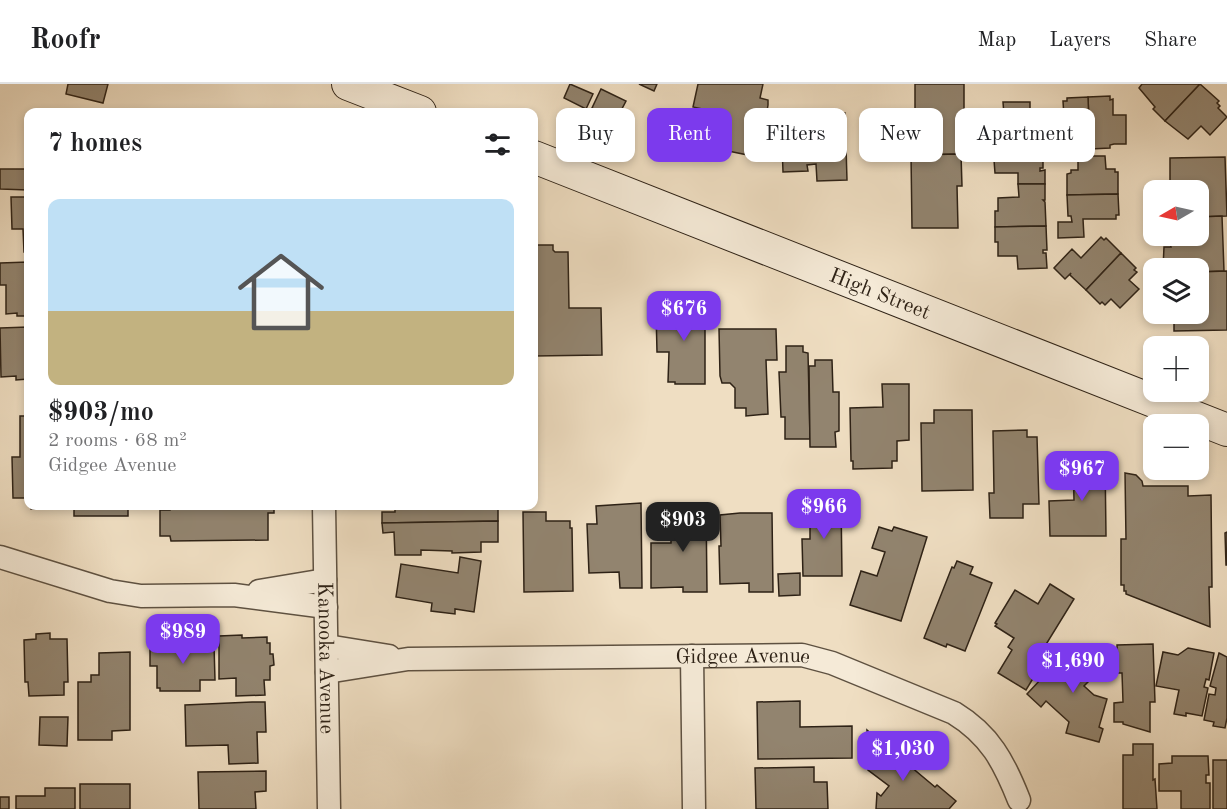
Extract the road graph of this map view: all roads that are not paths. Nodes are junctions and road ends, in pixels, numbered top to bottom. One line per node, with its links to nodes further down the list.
1 (348, 84): 2 (main road)
2 (410, 108)
3 (538, 159): 4 (main road, High Street)
4 (1227, 430)
5 (324, 510): 7 (street, Kanooka Avenue)
6 (0, 557): 8 (street)
7 (325, 580): 8 (street); 9 (street, Kanooka Avenue)
8 (234, 595): 9 (street)
9 (326, 607): 10 (street, Kanooka Avenue)
10 (327, 646): 12 (street, Gidgee Avenue); 13 (street, Kanooka Avenue)
11 (692, 656): 12 (street, Gidgee Avenue); 14 (street, Gidgee Avenue); 16 (street)
12 (408, 660): 13 (street, Gidgee Avenue)
13 (327, 672): 15 (street, Kanooka Avenue)
14 (1019, 800)
15 (329, 809)
16 (694, 809)

